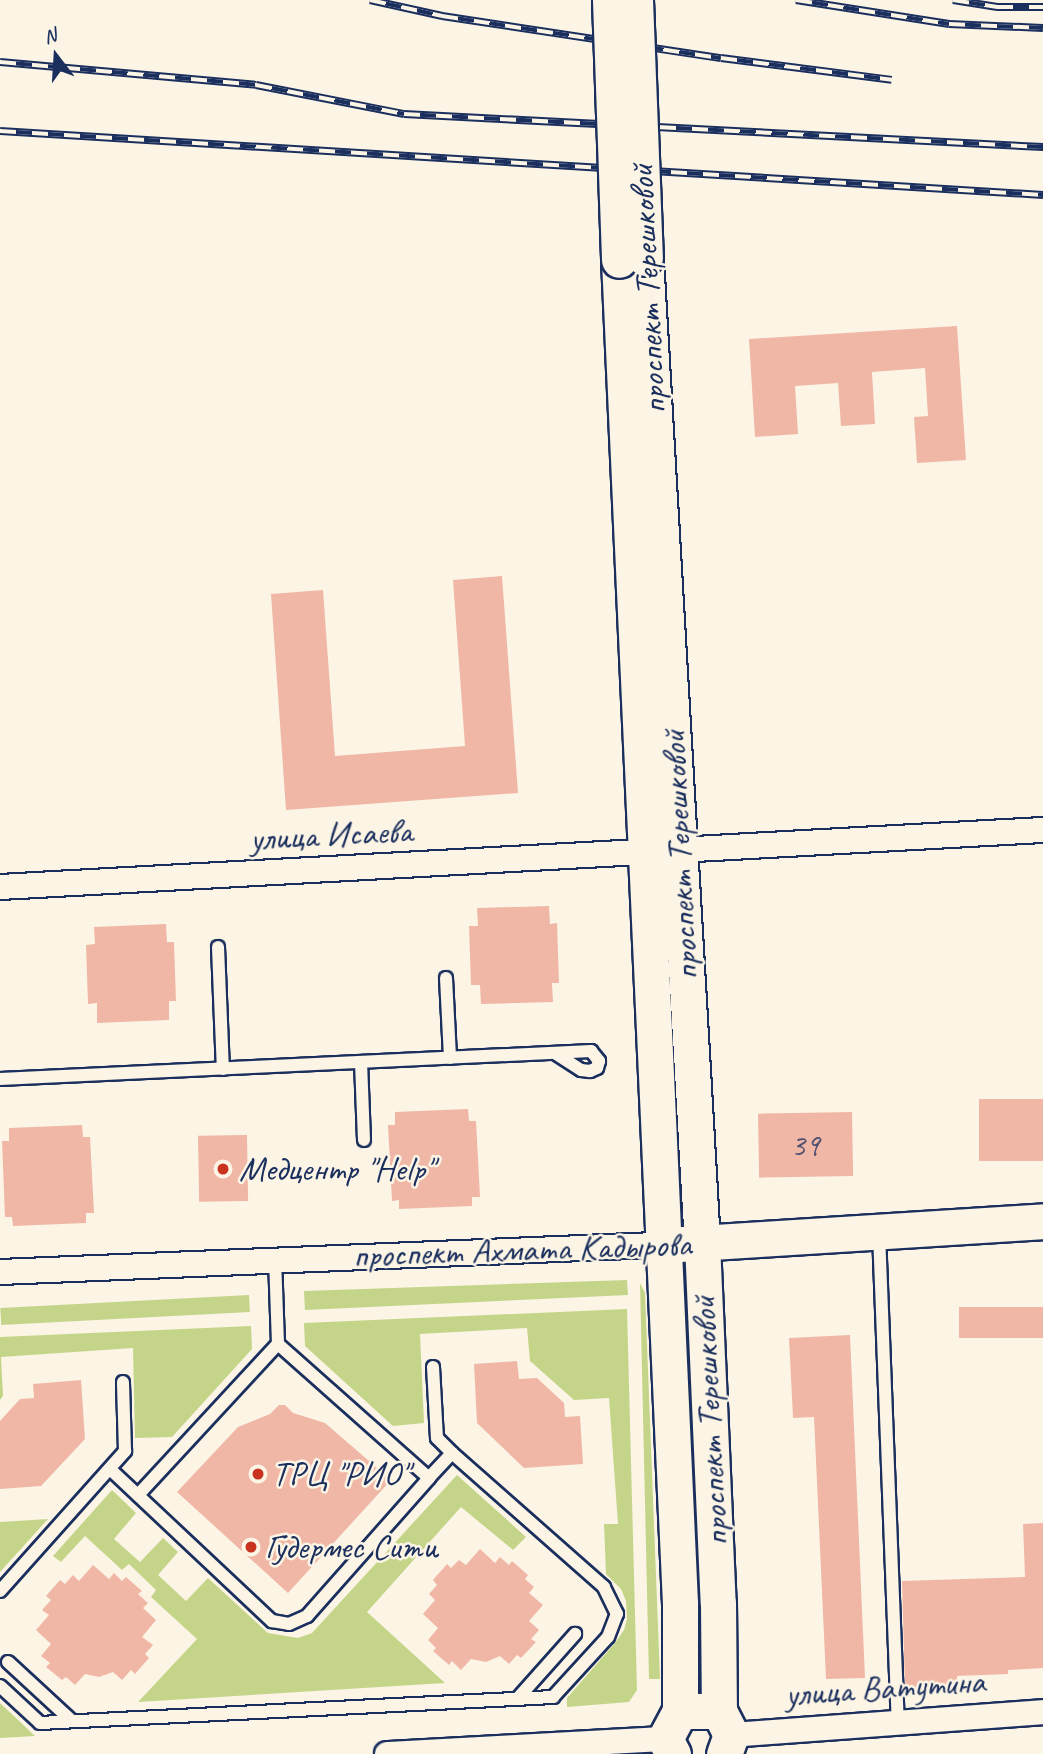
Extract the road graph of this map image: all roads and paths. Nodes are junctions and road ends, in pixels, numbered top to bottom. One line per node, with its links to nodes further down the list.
1 (610, 0): 3 (main road, проспект Терешковой, bridge)
2 (635, 0): 3 (main road, проспект Терешковой, bridge)
3 (632, 259): 5 (main road, проспект Терешковой)
4 (1043, 831): 5 (street, улица Исаева)
5 (664, 853): 6 (street, улица Исаева); 17 (main road, проспект Терешковой)
6 (0, 887)
7 (218, 947): 12 (lane)
8 (446, 978): 10 (lane)
9 (555, 1054): 10 (lane)
10 (450, 1058): 11 (lane)
11 (361, 1062): 12 (lane); 14 (lane)
12 (223, 1069): 13 (lane)
13 (0, 1079)
14 (364, 1140)
15 (1043, 1221): 16 (main road, проспект Ахмата Кадырова)
16 (879, 1233): 17 (main road, проспект Ахмата Кадырова); 34 (lane)
17 (682, 1244): 18 (street, проспект Ахмата Кадырова); 35 (main road, проспект Терешковой); 36 (main road, проспект Терешковой)
18 (275, 1260): 19 (street, проспект Ахмата Кадырова); 20 (lane)
19 (0, 1272)
20 (278, 1344): 25 (lane); 26 (lane)
21 (433, 1367): 23 (lane)
22 (123, 1382): 24 (lane)
23 (452, 1453): 25 (lane); 31 (lane)
24 (111, 1470): 26 (lane); 27 (lane)
25 (429, 1478): 26 (lane)
26 (138, 1495)
27 (0, 1591)
28 (575, 1633): 31 (lane)
29 (8, 1662): 33 (lane)
30 (0, 1686): 33 (lane)
31 (518, 1698): 33 (lane)
32 (1043, 1712): 34 (street, улица Ватутина)
33 (72, 1721)
34 (898, 1723): 35 (street, улица Ватутина)
35 (725, 1733): 36 (main road)
36 (673, 1735): 37 (street)
37 (387, 1754)

